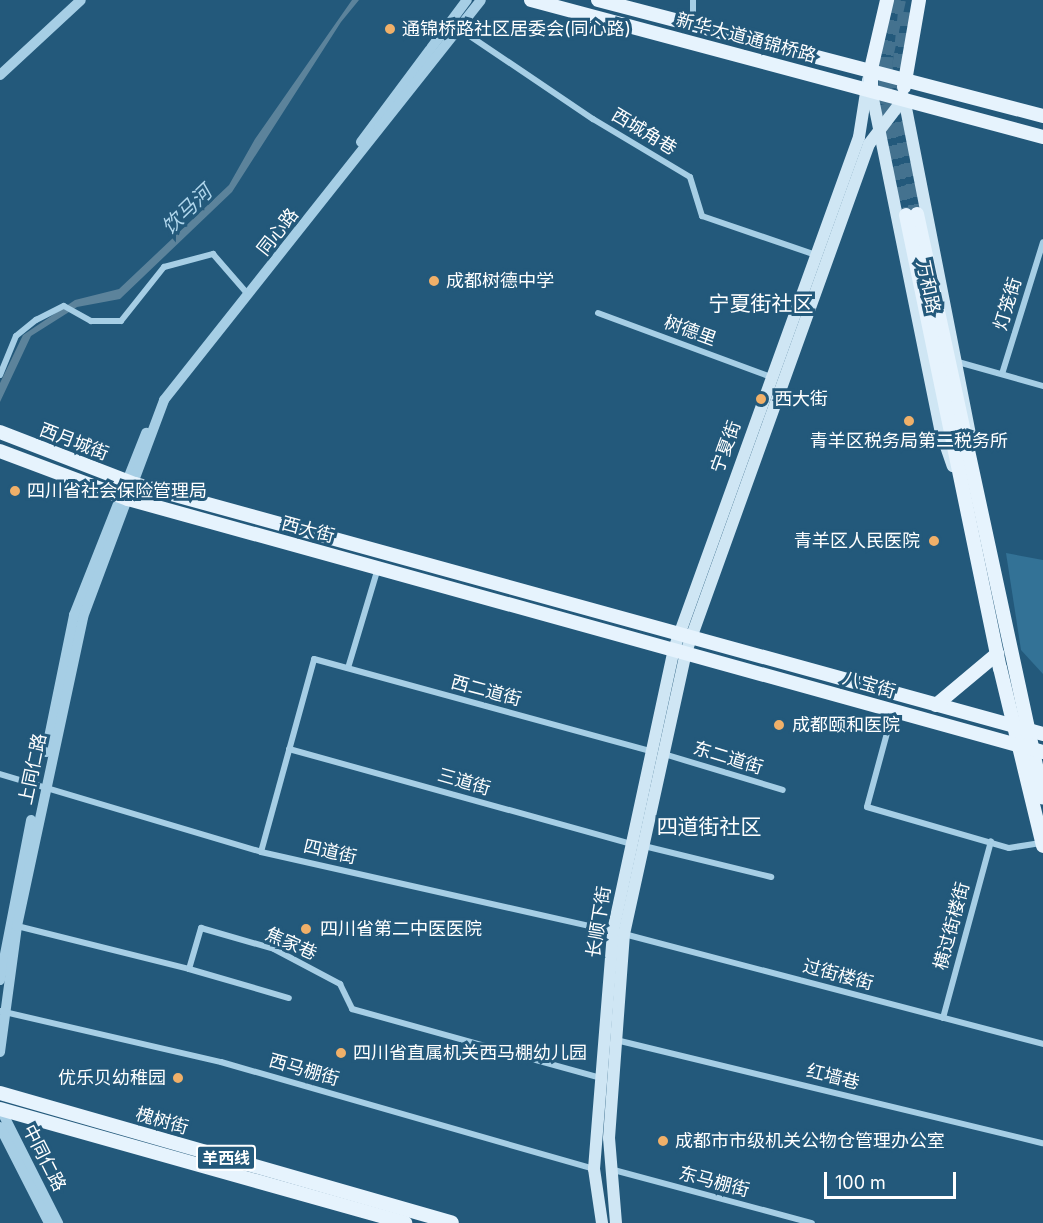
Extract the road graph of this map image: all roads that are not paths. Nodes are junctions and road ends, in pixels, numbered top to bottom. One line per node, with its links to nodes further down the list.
1 (81, 0): 12 (street)
2 (467, 0): 10 (street)
3 (481, 0): 10 (street, 同心路)
4 (531, 0): 14 (main road, 新华大道通锦桥路)
5 (598, 0): 9 (main road, 新华大道通锦桥路)
6 (693, 0): 9 (street)
7 (887, 0): 11 (main road)
8 (919, 0): 13 (main road)
9 (693, 24): 11 (main road, 新华大道通锦桥路)
10 (455, 25): 21 (street, 西城角巷); 22 (street); 31 (street, 同心路)
11 (878, 70): 13 (main road, 新华大道通锦桥路); 14 (main road)
12 (0, 75)
13 (904, 78): 15 (main road); 16 (main road, 新华大道通锦桥路)
14 (873, 90): 15 (main road, 新华大道通锦桥路); 17 (main road, 万和路); 21 (main road, 宁夏街)
15 (904, 98): 17 (main road, 宁夏街); 18 (main road, 新华大道通锦桥路); 24 (main road, 万和路)
16 (1043, 116)
17 (879, 130): 32 (main road, 万和路); 35 (main road, 宁夏街)
18 (1043, 136)
19 (911, 215): 32 (main road, 万和路)
20 (1043, 242): 25 (street, 灯笼街)
21 (816, 255): 27 (main road, 宁夏街)
22 (245, 291): 26 (street); 31 (street)
23 (598, 313): 27 (street, 树德里)
24 (958, 362): 25 (street); 32 (main road, 万和路)
25 (1002, 374): 28 (street)
26 (0, 375)
27 (771, 377): 35 (main road, 宁夏街)
28 (1043, 386)
29 (0, 432): 31 (main road, 西月城街)
30 (0, 451): 33 (main road, 西月城街)
31 (130, 482): 33 (street, 同心路); 35 (main road, 西大街)
32 (968, 487): 37 (main road, 万和路); 42 (main road, 万和路)
33 (124, 498): 34 (main road, 西大街); 49 (street, 上同仁路)
34 (378, 568): 36 (main road, 西大街); 38 (street)
35 (684, 634): 36 (main road, 长顺下街); 39 (main road, 八宝街)
36 (680, 651): 40 (main road, 八宝街); 46 (main road, 长顺下街); 47 (main road, 长顺下街)
37 (997, 654): 39 (main road); 41 (main road, 万和路)
38 (348, 668): 45 (street, 西二道街); 46 (street, 西二道街)
39 (936, 705): 41 (main road, 八宝街)
40 (893, 711): 44 (main road, 八宝街); 52 (street)
41 (1013, 725): 42 (main road, 八宝街); 44 (main road, 万和路)
42 (1028, 729): 43 (main road, 八宝街); 44 (main road, 万和路)
43 (1043, 734)
44 (1031, 748): 51 (main road); 53 (main road)
45 (289, 749): 54 (street, 三道街); 55 (street)
46 (651, 751): 54 (main road, 长顺下街)
47 (664, 754): 50 (street, 东二道街); 54 (main road, 长顺下街)
48 (0, 774): 49 (street, 四道街)
49 (42, 787): 55 (street, 四道街); 57 (street, 上同仁路); 60 (street)
50 (783, 790)
51 (1042, 792)
52 (991, 842): 53 (street); 63 (street, 横过街楼街)
53 (1042, 844)
54 (638, 845): 56 (street, 三道街); 58 (main road, 长顺下街)
55 (261, 852): 58 (street, 四道街)
56 (771, 877)
57 (17, 926): 59 (street); 62 (street, 上同仁路)
58 (619, 933): 63 (street, 过街楼街); 64 (main road, 长顺下街); 67 (main road, 长顺下街)
59 (189, 969): 61 (street); 67 (street, 焦家巷)
60 (0, 980)
61 (289, 998)
62 (1, 1011): 66 (street, 上同仁路); 72 (street, 西马棚街)
63 (943, 1018): 65 (street, 过街楼街)
64 (616, 1040): 71 (street, 红墙巷); 73 (main road, 长顺下街)
65 (1043, 1044)
66 (0, 1052)
67 (600, 1077): 72 (main road, 长顺下街)
68 (0, 1094): 77 (main road, 槐树街 / 羊西线)
69 (0, 1109): 75 (street, 中同仁路); 76 (main road, 槐树街 / 羊西线)
70 (0, 1127): 74 (street)
71 (1043, 1143)
72 (594, 1169): 78 (main road, 长顺下街)
73 (609, 1169): 79 (main road, 长顺下街); 80 (street, 东马棚街)
74 (49, 1223)
75 (58, 1223)
76 (405, 1223)
77 (452, 1223)
78 (602, 1223)
79 (616, 1223)
80 (812, 1223)

